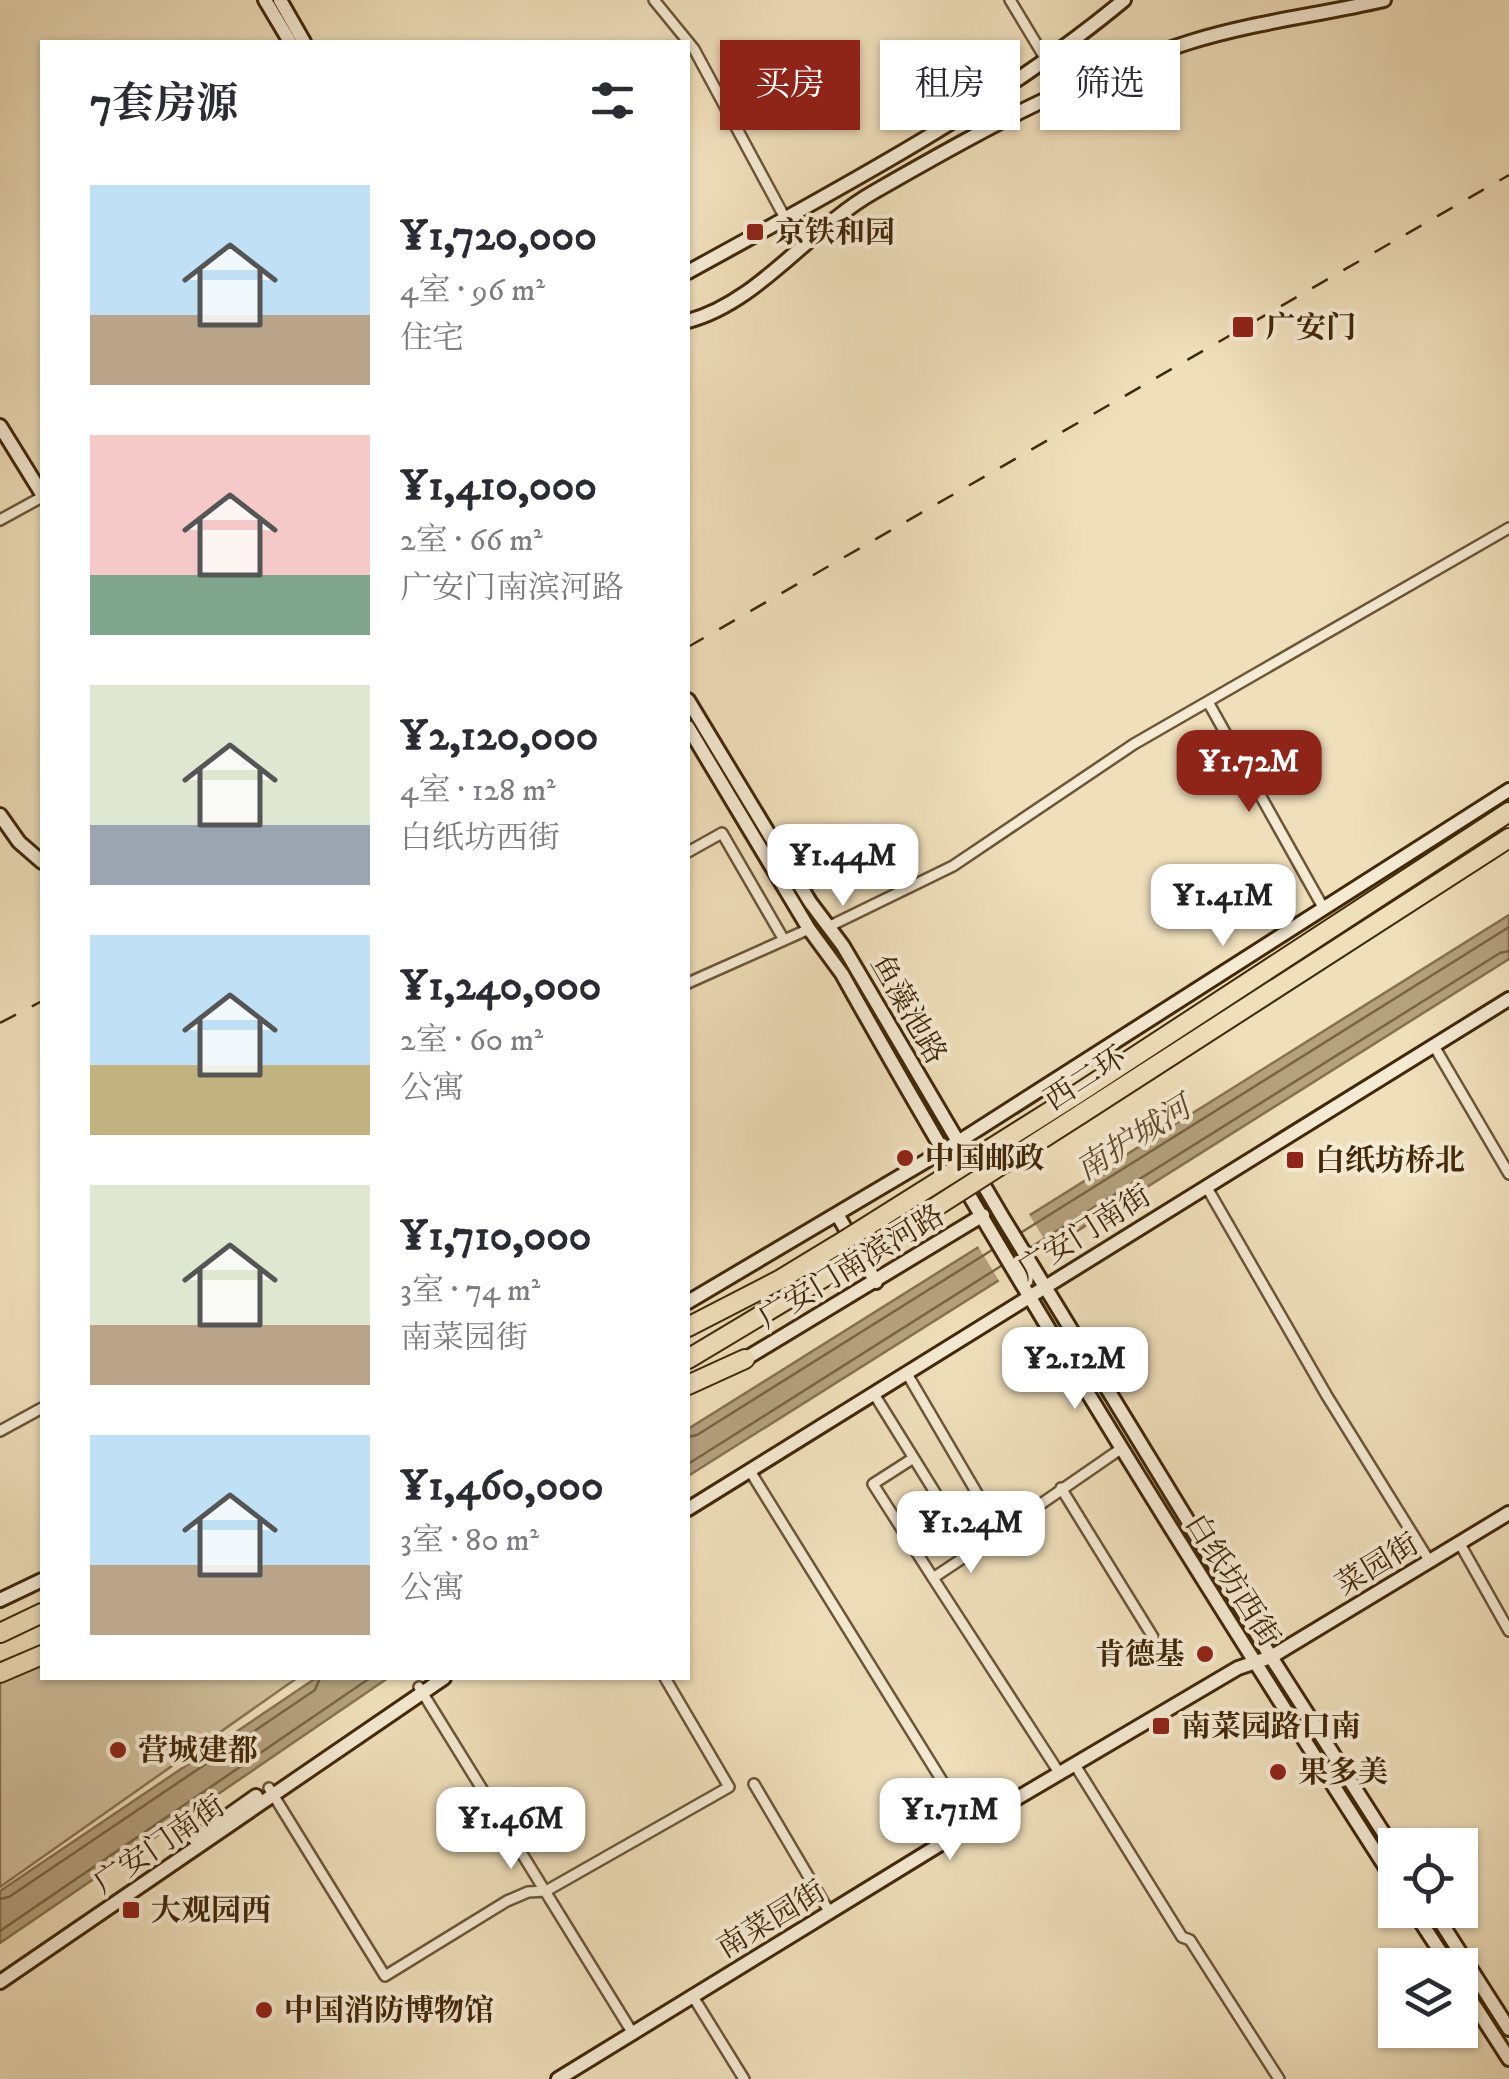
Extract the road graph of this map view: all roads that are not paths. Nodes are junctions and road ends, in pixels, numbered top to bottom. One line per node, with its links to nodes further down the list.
1 (265, 0): 7 (street)
2 (280, 0): 8 (street)
3 (654, 0): 9 (street)
4 (1010, 0): 12 (street)
5 (1124, 0): 10 (street)
6 (1384, 0): 14 (street)
7 (289, 40)
8 (303, 40)
9 (686, 40)
10 (1073, 40)
11 (690, 45): 18 (street)
12 (1040, 50)
13 (1020, 100): 14 (street)
14 (1033, 102): 17 (street)
15 (934, 130): 16 (street)
16 (858, 177): 17 (street); 18 (street)
17 (869, 194): 20 (street)
18 (785, 218): 19 (street)
19 (690, 271)
20 (690, 320)
21 (0, 426): 22 (street)
22 (40, 493)
23 (40, 497): 24 (street)
24 (0, 520)
25 (1509, 528): 26 (street)
26 (1208, 702): 35 (street); 36 (street)
27 (690, 703): 36 (street, 鱼藻池路)
28 (690, 730): 37 (street, 鱼藻池路)
29 (1509, 790): 35 (street, 广安门南滨河路)
30 (1509, 812): 43 (highway, 西二环)
31 (0, 815): 34 (street)
32 (1509, 838): 43 (highway, 西二环)
33 (690, 851): 38 (street)
34 (40, 860)
35 (1324, 909): 44 (street, 广安门南滨河路)
36 (830, 926): 44 (street, 鱼藻池路)
37 (809, 928): 38 (street); 45 (street, 鱼藻池路)
38 (784, 940): 39 (street)
39 (690, 982)
40 (1509, 1000): 42 (street, 广安门南街)
41 (1509, 1008): 42 (street, 广安门南街)
42 (1436, 1049): 46 (street); 47 (street, 广安门南街)
43 (1076, 1106): 55 (highway, 西二环, bridge); 56 (highway, 西二环, bridge)
44 (958, 1142): 45 (street, 广安门南滨河路); 49 (street, 鱼藻池路)
45 (945, 1150): 48 (street, 广安门南滨河路); 50 (street, 鱼藻池路)
46 (1509, 1173)
47 (1208, 1190): 52 (street, 广安门南街); 71 (street)
48 (837, 1214): 51 (street); 54 (street, 广安门南滨河路)
49 (1003, 1218): 52 (street, 白纸坊西街)
50 (986, 1221): 51 (street, 广安门南滨河路); 53 (street, 白纸坊西街)
51 (876, 1282): 57 (street, 广安门南滨河路)
52 (1044, 1284): 53 (street, 广安门南街); 80 (street, 白纸坊西街)
53 (1028, 1294): 58 (street, 广安门南街); 63 (street, 白纸坊西街)
54 (690, 1301)
55 (690, 1325)
56 (690, 1358)
57 (745, 1359): 59 (highway)
58 (908, 1375): 60 (street, 广安门南街); 66 (street)
59 (690, 1384)
60 (875, 1397): 64 (street); 65 (street, 广安门南街)
61 (40, 1409): 62 (street)
62 (0, 1431)
63 (1122, 1448): 66 (street); 81 (street, 白纸坊西街)
64 (912, 1459): 72 (street); 72 (street)
65 (752, 1474): 67 (street, 广安门南街); 69 (street, 广安门南街); 91 (street)
66 (1061, 1488): 78 (street)
67 (690, 1508)
68 (1509, 1514): 70 (street, 菜园街)
69 (690, 1517)
70 (1460, 1544): 71 (street, 菜园街); 76 (street)
71 (1430, 1562): 80 (street, 菜园街)
72 (933, 1578): 88 (street)
73 (40, 1581): 74 (street)
74 (0, 1600)
75 (40, 1613): 77 (highway)
76 (1509, 1632)
77 (0, 1633)
78 (1152, 1637)
79 (40, 1656): 82 (highway)
80 (1271, 1657): 81 (street, 南菜园街); 92 (street, 白纸坊西街)
81 (1254, 1662): 87 (street, 南菜园街); 93 (street, 白纸坊西街)
82 (0, 1673)
83 (430, 1680): 86 (street, 广安门南街)
84 (440, 1680): 86 (street, 广安门南街)
85 (666, 1680): 94 (street)
86 (421, 1690): 90 (street, 广安门南街); 94 (street)
87 (1076, 1765): 88 (street, 南菜园街); 106 (street)
88 (1060, 1774): 91 (street, 南菜园街)
89 (754, 1784): 95 (street)
90 (271, 1792): 94 (street); 97 (street, 广安门南街); 98 (street, 广安门南街)
91 (970, 1826): 95 (street, 南菜园街)
92 (1380, 1828)
93 (1378, 1855)
94 (546, 1890): 102 (street)
95 (830, 1913): 99 (street, 南菜园街)
96 (1444, 1928): 101 (street)
97 (0, 1974)
98 (0, 1982)
99 (692, 1995): 102 (street, 南菜园街); 105 (street)
100 (1478, 2011): 103 (street)
101 (1509, 2029)
102 (632, 2032): 104 (street, 南菜园街)
103 (1509, 2059)
104 (558, 2079)
105 (744, 2079)
106 (1279, 2079)

